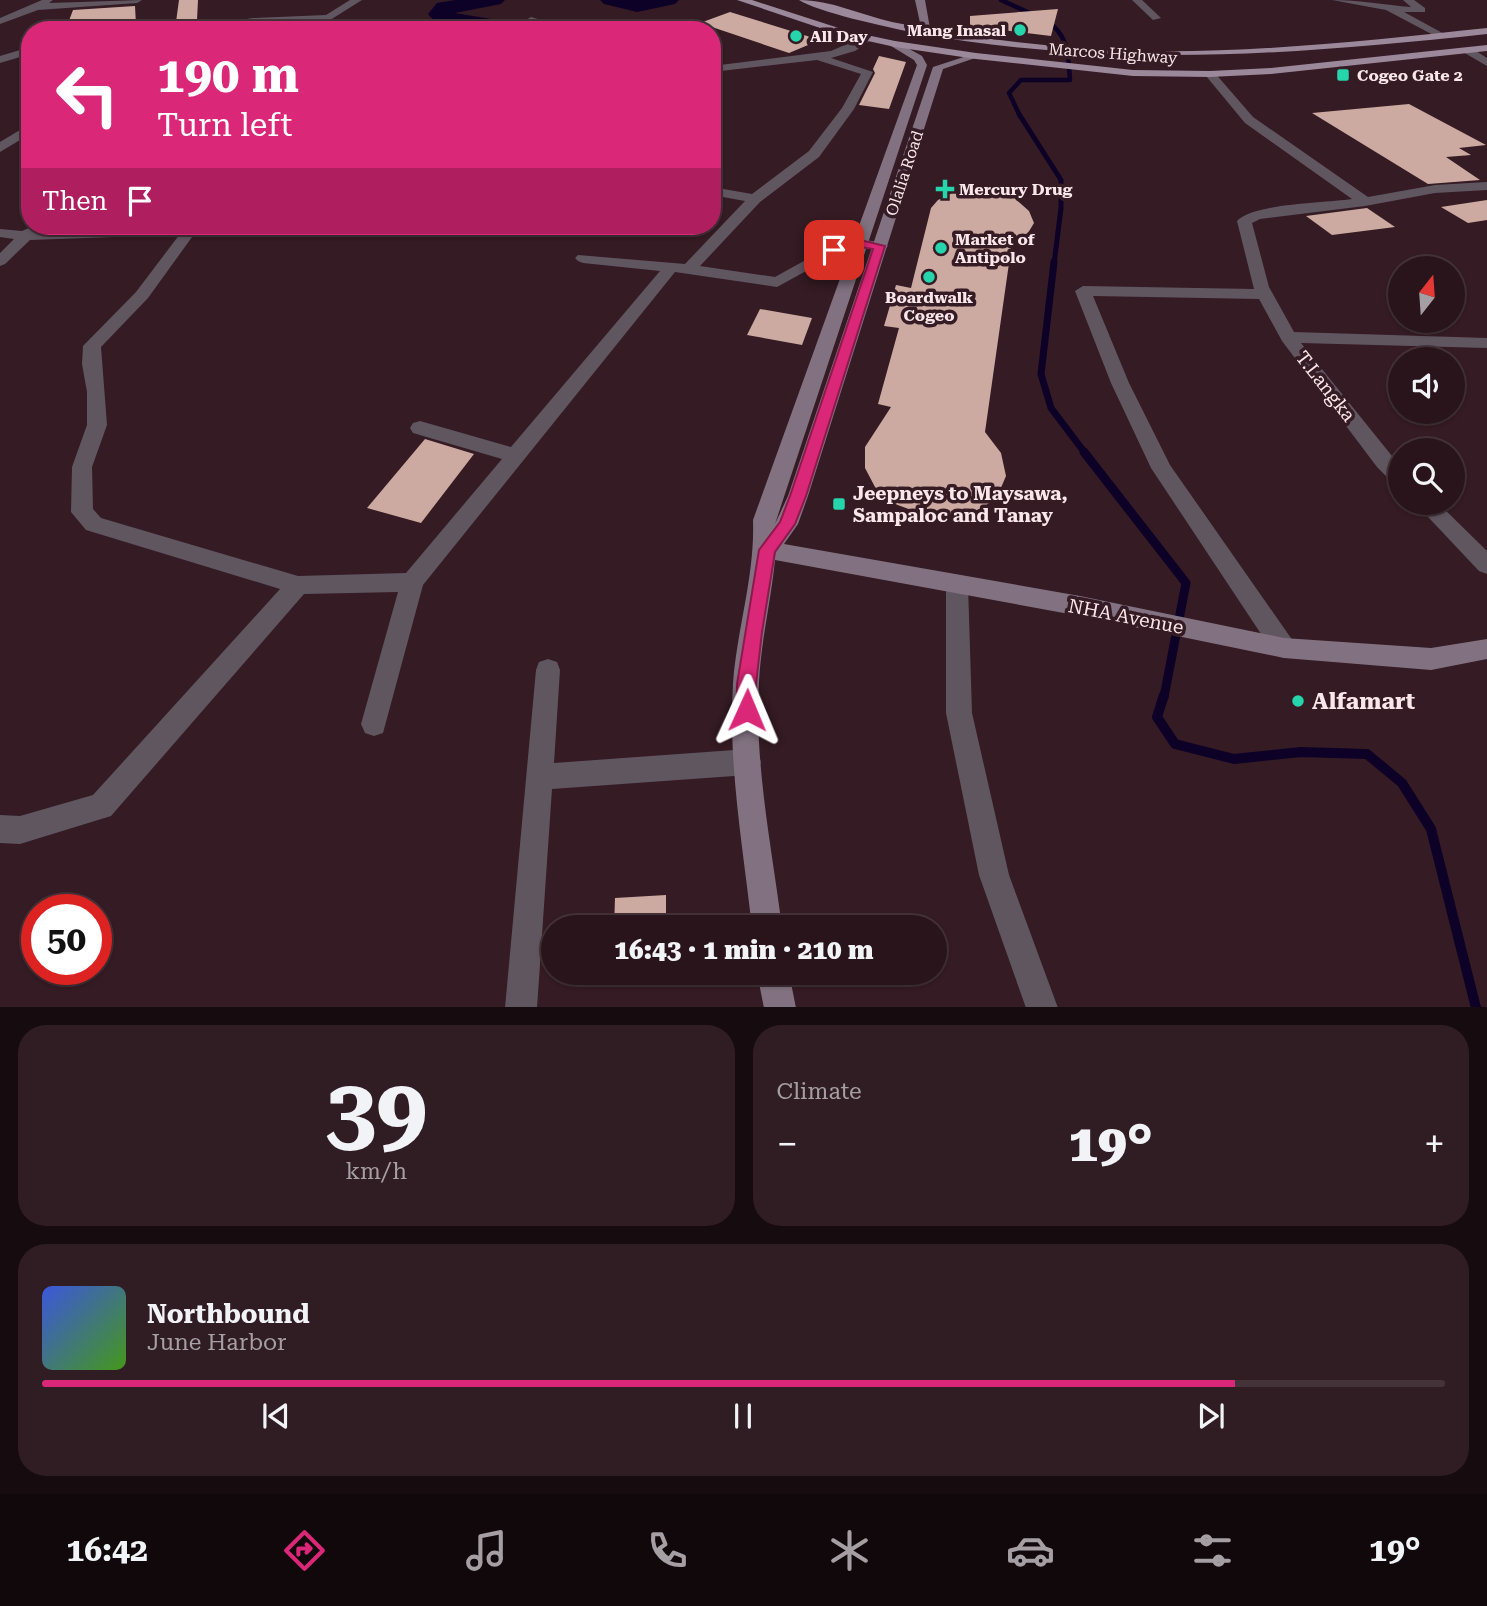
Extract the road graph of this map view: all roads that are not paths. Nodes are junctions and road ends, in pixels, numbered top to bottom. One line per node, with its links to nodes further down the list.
1 (48, 0): 10 (street)
2 (137, 0): 10 (street)
3 (357, 0): 12 (street)
4 (742, 0): 22 (main road, Marcos Highway)
5 (804, 0): 20 (main road, Marcos Highway)
6 (920, 0): 20 (main road)
7 (1136, 0): 13 (street)
8 (1337, 0): 11 (street)
9 (1408, 0): 11 (street)
10 (37, 7): 15 (street)
11 (1389, 8): 21 (street)
12 (329, 18): 16 (street); 17 (street)
13 (1156, 18)
14 (531, 20): 18 (street)
15 (0, 21)
16 (253, 21)
17 (325, 21)
18 (534, 21)
19 (1487, 31): 21 (main road, Marcos Highway)
20 (927, 32): 26 (main road, Marcos Highway)
21 (1443, 36): 26 (main road, Marcos Highway)
22 (869, 38): 23 (main road, Marcos Highway); 28 (street)
23 (895, 44): 29 (main road, Marcos Highway); 47 (main road, Olalia Road)
24 (1487, 48): 25 (main road, Marcos Highway)
25 (1467, 50): 31 (street); 33 (main road, Marcos Highway)
26 (1267, 52): 33 (main road)
27 (21, 53): 30 (street)
28 (817, 57): 32 (street); 39 (street)
29 (976, 57): 34 (main road, Marcos Highway); 47 (main road, Olalia Road)
30 (0, 60)
31 (1487, 63)
32 (721, 68)
33 (1271, 71): 34 (main road, Marcos Highway)
34 (1210, 74): 40 (street)
35 (21, 133): 36 (street)
36 (1, 145)
37 (1487, 186): 40 (street)
38 (721, 193): 39 (street)
39 (755, 199): 41 (street)
40 (1365, 202): 51 (street, T.Langka)
41 (721, 230)
42 (0, 233): 46 (street)
43 (53, 235): 46 (street)
44 (186, 235): 61 (street)
45 (716, 235): 50 (street)
46 (23, 236): 49 (street)
47 (870, 245): 50 (street); 58 (main road, Olalia Road)
48 (583, 258): 50 (street)
49 (0, 261)
50 (680, 268): 55 (street)
51 (1263, 291): 52 (street, T.Langka); 63 (street)
52 (1288, 337): 53 (street); 56 (street, T.Langka)
53 (1487, 343)
54 (420, 428): 55 (street)
55 (517, 456): 60 (street)
56 (1388, 466)
57 (1437, 515): 59 (street)
58 (767, 550): 62 (main road, NHA Avenue); 67 (main road, Olalia Road)
59 (1487, 565)
60 (412, 582): 61 (street); 66 (street)
61 (298, 585): 69 (street)
62 (957, 585): 63 (main road, NHA Avenue); 74 (street)
63 (1284, 648): 64 (main road, NHA Avenue)
64 (1487, 649)
65 (548, 670): 68 (street)
66 (374, 724)
67 (748, 762): 68 (street); 70 (main road, Olalia Road)
68 (541, 777): 72 (street)
69 (0, 829)
70 (766, 915)
71 (775, 985): 73 (main road)
72 (521, 1007)
73 (780, 1007)
74 (1042, 1007)

